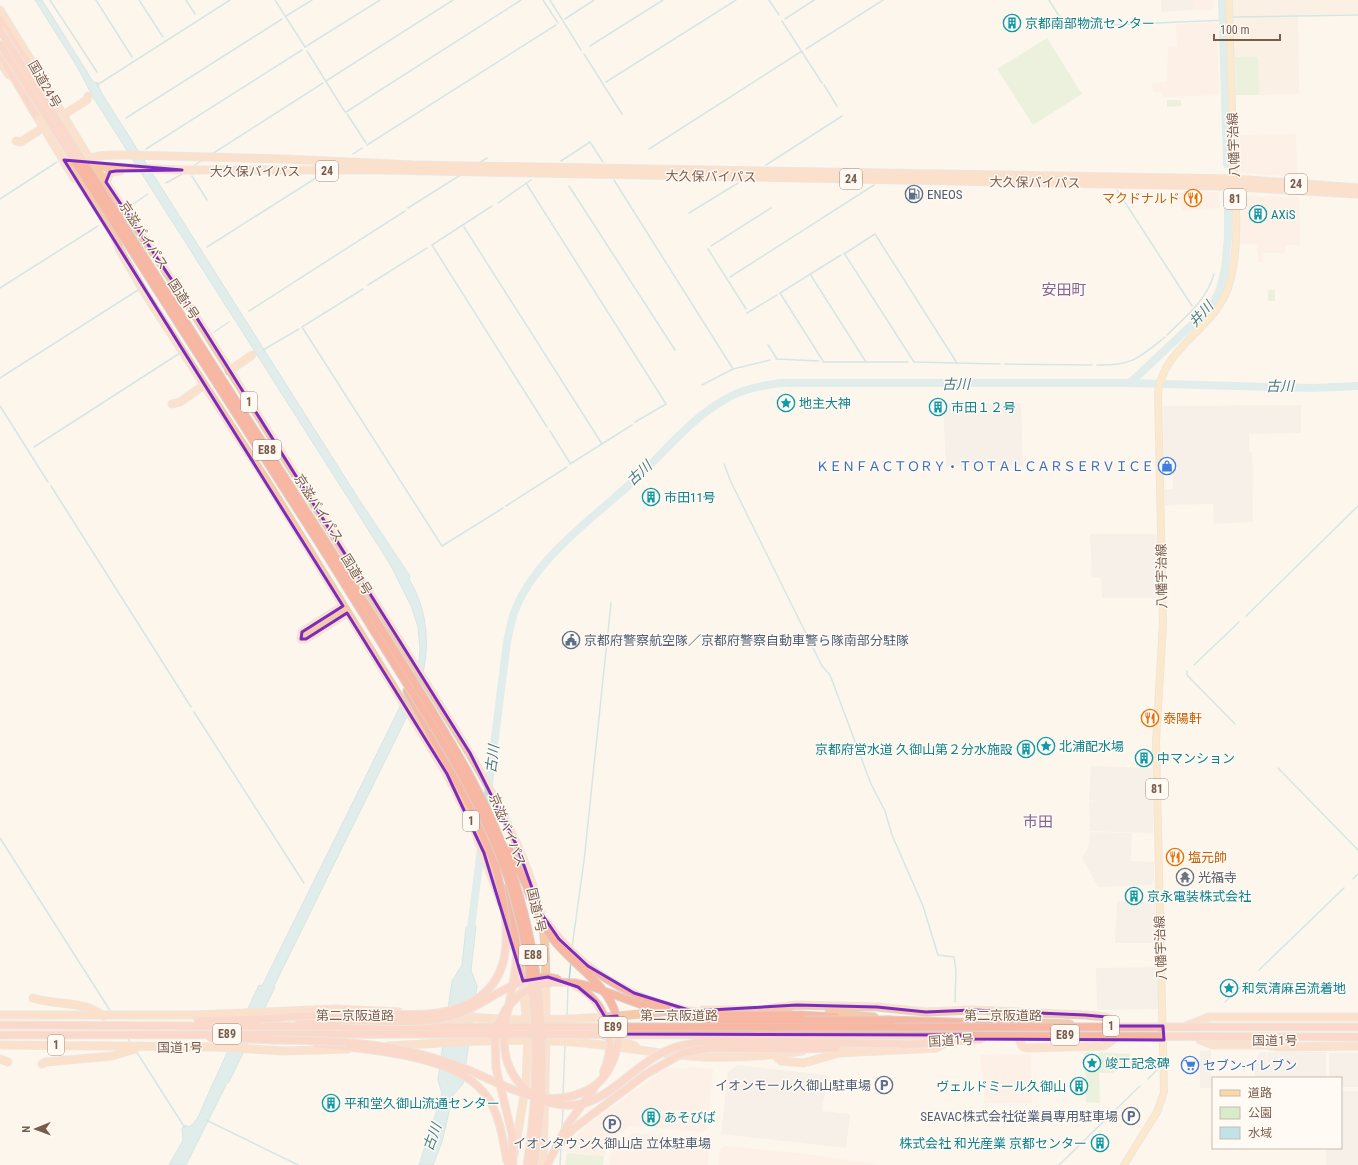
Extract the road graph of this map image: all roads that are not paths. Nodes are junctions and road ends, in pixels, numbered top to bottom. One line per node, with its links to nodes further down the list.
1 (1229, 0): 21 (main road, 八幡宇治線 / 81)
2 (0, 10): 8 (highway, 国道24号)
3 (0, 20): 9 (highway)
4 (0, 30): 32 (highway, 京滋バイパス / E88, bridge)
5 (0, 44): 29 (highway, 京滋バイパス / E88, bridge)
6 (0, 54): 7 (highway)
7 (3, 63): 12 (highway, 国道24号)
8 (36, 69): 9 (highway, 国道24号); 11 (highway)
9 (51, 95): 11 (highway, 国道24号)
10 (88, 96): 11 (highway)
11 (64, 115): 14 (highway); 15 (highway, 国道24号)
12 (44, 127): 13 (highway); 16 (highway, 国道24号)
13 (16, 141)
14 (102, 155): 15 (highway, 大久保バイパス / 24); 21 (highway, 大久保バイパス / 24)
15 (89, 158): 17 (highway, 大久保バイパス); 18 (highway, 国道1号 / 1)
16 (64, 160): 17 (highway, 大久保バイパス / 24); 24 (highway, 国道1号 / 1)
17 (79, 164): 18 (highway, 大久保バイパス / 24); 24 (highway)
18 (95, 166): 19 (highway, 大久保バイパス / 24); 20 (highway, 国道1号 / 1)
19 (137, 169): 20 (highway); 21 (highway, 大久保バイパス / 24)
20 (106, 182): 26 (highway, 国道1号 / 1)
21 (1235, 183): 22 (highway, 大久保バイパス / 24); 23 (highway, 大久保バイパス / 24); 50 (main road, 八幡宇治線 / 81)
22 (1358, 188)
23 (1358, 194)
24 (121, 252): 27 (highway, 国道1号 / 1)
25 (252, 355): 26 (highway)
26 (229, 371): 44 (highway, 国道1号 / 1)
27 (204, 386): 28 (highway); 30 (highway, 国道1号 / 1)
28 (172, 404)
29 (357, 604): 33 (highway, bridge); 54 (highway, 京滋バイパス / E88, bridge)
30 (343, 606): 31 (highway, 国道1号 / 1); 31 (highway)
31 (347, 613): 43 (highway, 国道1号 / 1, bridge)
32 (480, 793): 34 (highway, bridge); 54 (highway, 京滋バイパス / E88, bridge)
33 (495, 864): 42 (highway, bridge); 67 (highway, bridge)
34 (527, 889): 45 (highway, bridge); 59 (highway, bridge)
35 (33, 998): 39 (highway)
36 (749, 1010): 44 (highway, 国道1号 / 1); 49 (highway, 国道1号 / 1); 49 (highway)
37 (403, 1012): 39 (highway, 国道1号 / 1); 43 (highway, 国道1号 / 1, bridge); 54 (highway, bridge)
38 (0, 1015): 39 (highway, 国道1号 / 1)
39 (103, 1016)
40 (1292, 1017): 41 (highway); 51 (highway); 52 (highway)
41 (1358, 1017)
42 (261, 1019): 47 (highway); 82 (highway, bridge)
43 (527, 1020): 44 (highway, 国道1号 / 1); 54 (highway, 国道1号 / 1); 54 (highway)
44 (546, 1020): 54 (highway, 国道1号 / 1)
45 (892, 1020): 48 (highway, bridge); 78 (highway, bridge)
46 (0, 1025): 47 (highway, 第二京阪道路 / E89)
47 (116, 1025): 48 (highway, 第二京阪道路 / E89, bridge)
48 (1090, 1026): 53 (highway, 第二京阪道路 / E89, bridge)
49 (1116, 1026): 50 (highway, 国道1号 / 1)
50 (1163, 1026): 51 (highway, 国道1号 / 1); 61 (main road, 八幡宇治線 / 81)
51 (1186, 1026): 52 (highway, 国道1号 / 1)
52 (1301, 1026): 53 (highway, 国道1号 / 1)
53 (1358, 1027)
54 (538, 1031): 65 (highway, 国道1号 / 1); 66 (highway, 国道1号 / 1); 66 (highway); 72 (highway); 79 (highway, E88, bridge); 80 (highway, E88, bridge)
55 (0, 1035): 56 (highway, 第二京阪道路 / E89)
56 (117, 1035): 57 (highway, 第二京阪道路 / E89, bridge); 59 (highway)
57 (1034, 1035): 58 (highway, 第二京阪道路 / E89, bridge); 67 (highway, bridge)
58 (1358, 1037)
59 (271, 1040): 77 (highway, bridge)
60 (950, 1040): 61 (highway, 国道1号 / 1); 73 (highway, 国道1号 / 1); 73 (highway)
61 (1164, 1040): 62 (highway, 国道1号 / 1); 83 (main road, 八幡宇治線 / 81)
62 (1200, 1040): 63 (highway, 国道1号 / 1); 69 (highway)
63 (1306, 1040): 64 (highway, 国道1号 / 1); 69 (highway)
64 (1358, 1040)
65 (528, 1041): 66 (highway, 国道1号 / 1); 71 (highway, 国道1号 / 1, bridge); 78 (highway, 国道1号 / 1)
66 (546, 1041): 72 (highway, 国道1号 / 1); 81 (highway, 国道1号 / 1)
67 (906, 1044): 82 (highway, bridge)
68 (0, 1045): 71 (highway, 国道1号 / 1)
69 (1273, 1046): 70 (highway)
70 (1358, 1046)
71 (152, 1047): 76 (highway)
72 (657, 1052): 73 (highway, 国道1号 / 1)
73 (775, 1055)
74 (0, 1059): 75 (highway)
75 (8, 1062)
76 (42, 1064)
77 (507, 1165)
78 (513, 1165)
79 (527, 1165)
80 (534, 1165)
81 (543, 1165)
82 (548, 1165)
83 (1124, 1165)

